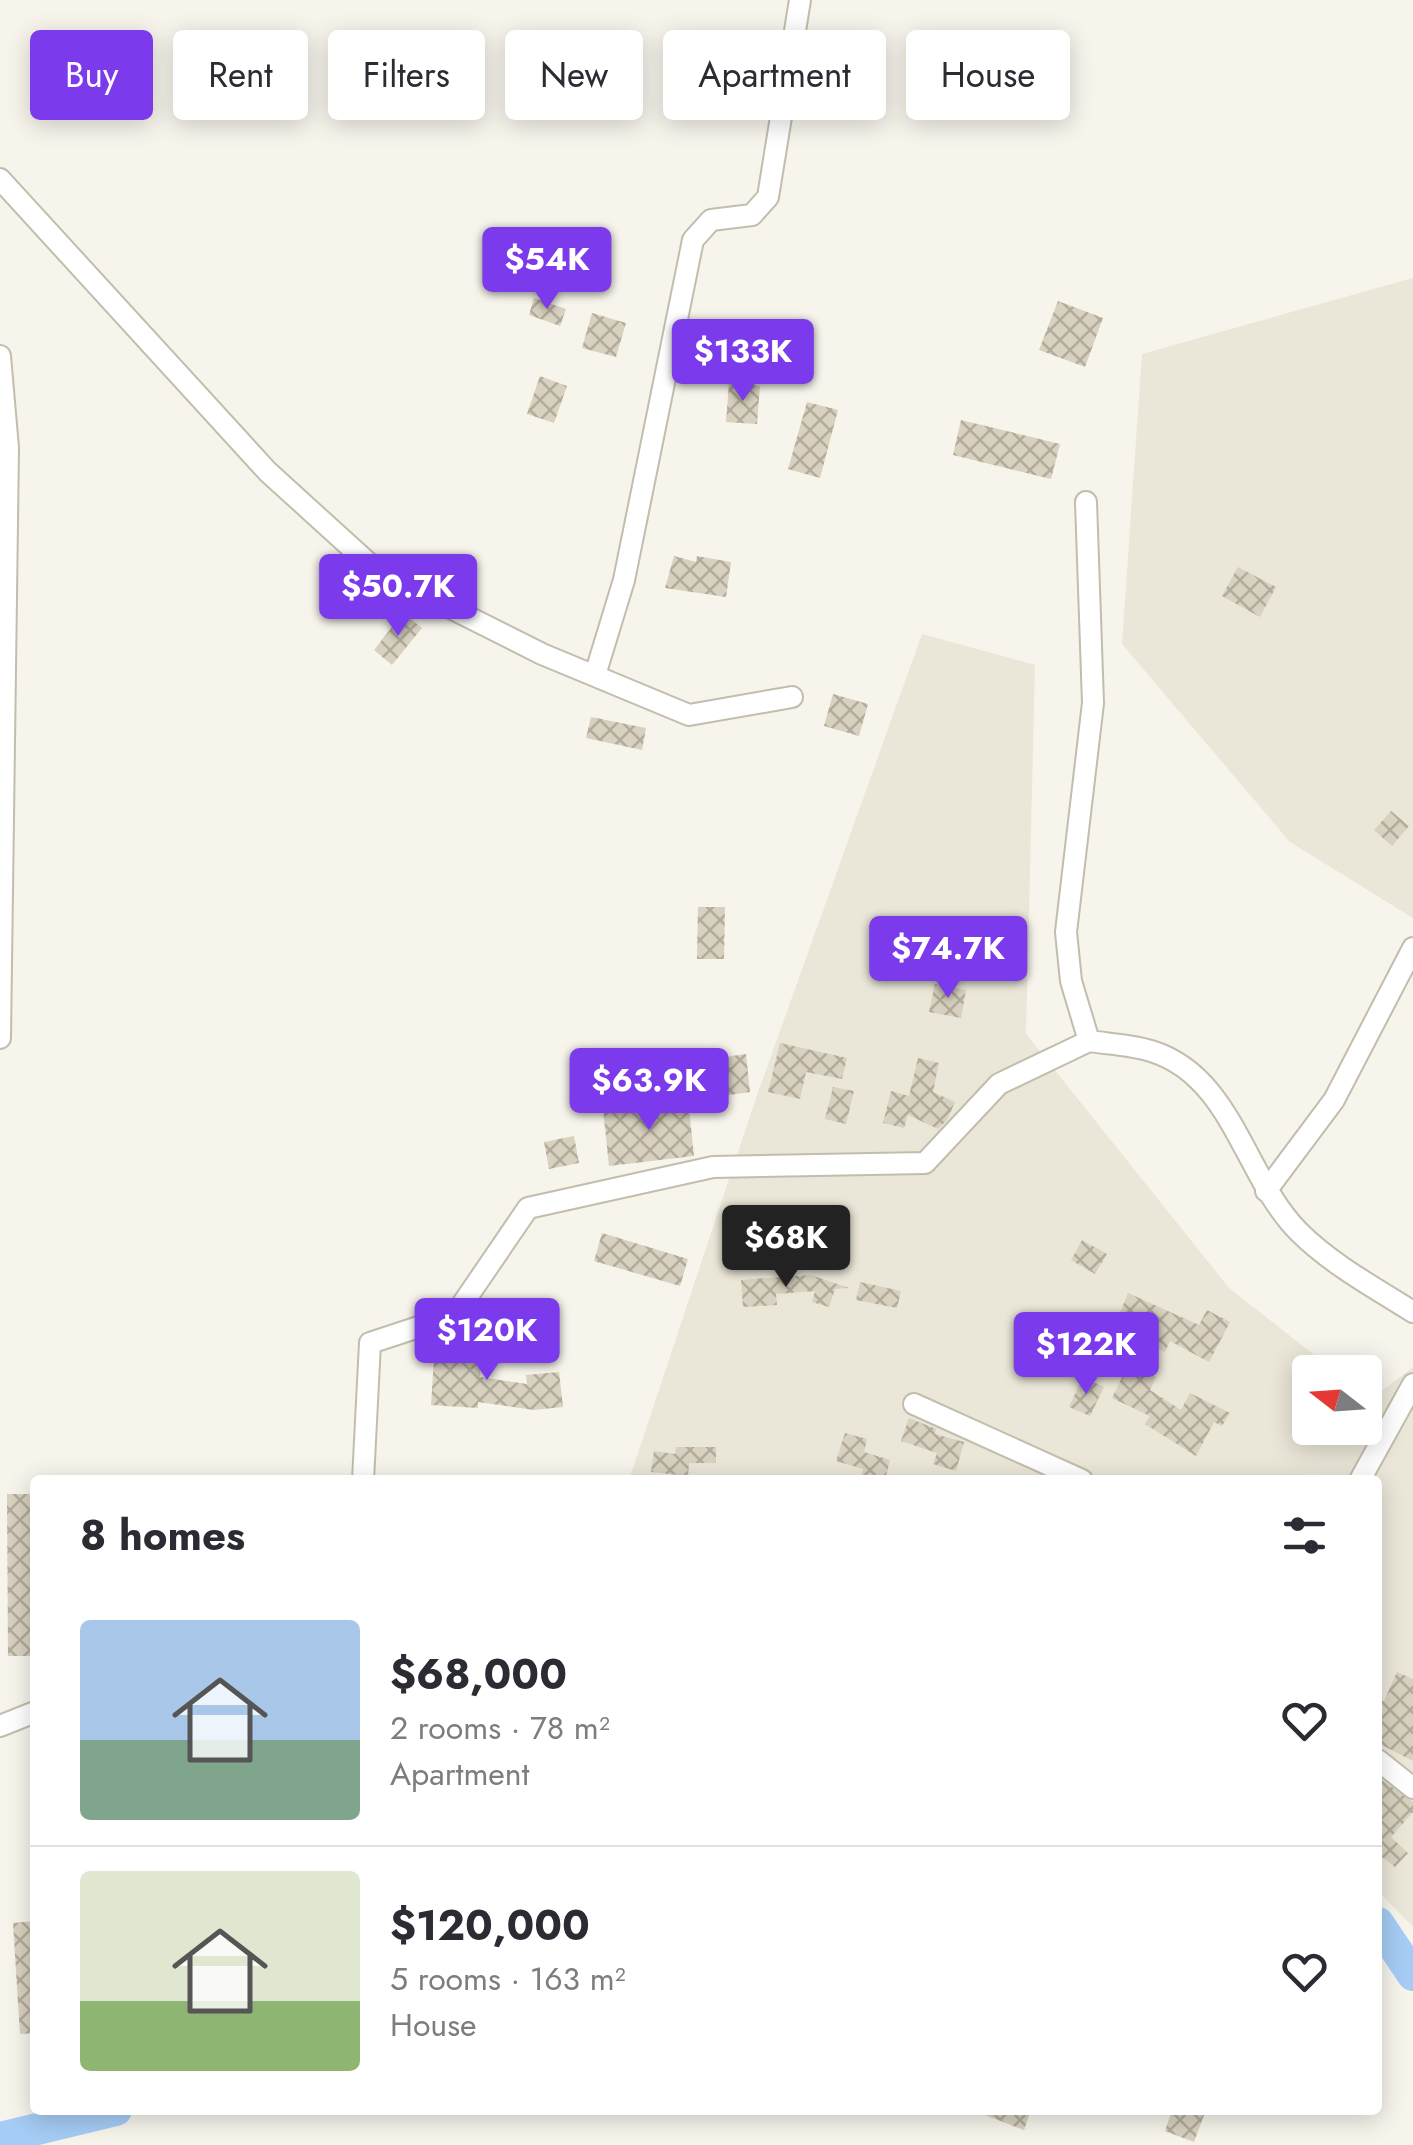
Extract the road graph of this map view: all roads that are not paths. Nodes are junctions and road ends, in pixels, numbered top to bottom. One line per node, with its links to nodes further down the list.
1 (800, 0): 6 (street)
2 (0, 179): 6 (street)
3 (0, 356): 5 (street)
4 (1086, 502): 10 (street)
5 (2, 631): 9 (street)
6 (595, 676): 7 (street)
7 (792, 697)
8 (1413, 948): 11 (street)
9 (0, 1038)
10 (1090, 1041): 11 (street); 15 (street)
11 (1266, 1190): 12 (street)
12 (1413, 1312)
13 (1413, 1384): 17 (street)
14 (914, 1404): 16 (street)
15 (363, 1475)
16 (1071, 1475)
17 (1363, 1475)
18 (30, 1714): 19 (street)
19 (0, 1726)
20 (1382, 1763): 21 (street)
21 (1413, 1788)

